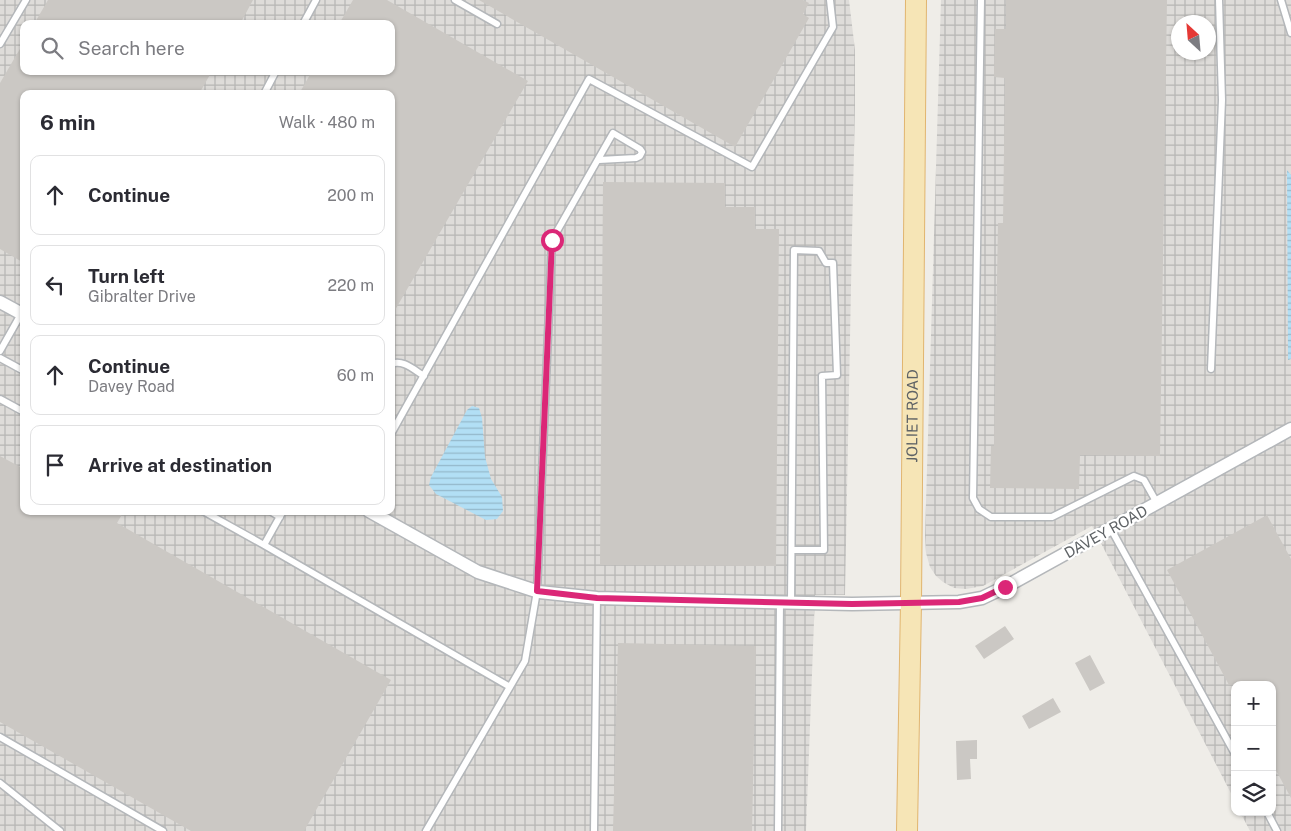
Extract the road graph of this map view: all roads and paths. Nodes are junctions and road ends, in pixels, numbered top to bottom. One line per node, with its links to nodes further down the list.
1 (26, 0): 12 (lane)
2 (316, 0): 9 (lane)
3 (455, 0): 10 (lane)
4 (830, 0): 24 (lane)
5 (916, 0): 39 (main road, JOLIET ROAD)
6 (982, 0): 29 (lane)
7 (1219, 0): 23 (lane)
8 (1281, 0): 11 (lane)
9 (305, 20)
10 (497, 24)
11 (1291, 33)
12 (0, 44)
13 (274, 75): 14 (lane)
14 (266, 90)
15 (599, 160): 15 (lane); 36 (lane)
16 (0, 302): 17 (street)
17 (20, 312)
18 (20, 319): 19 (lane)
19 (0, 351)
20 (0, 358): 22 (lane)
21 (395, 362): 24 (lane)
22 (20, 369)
23 (1211, 369)
24 (424, 376): 27 (lane)
25 (0, 399): 26 (lane)
26 (20, 410)
27 (395, 427)
28 (1290, 432): 29 (street, DAVEY ROAD)
29 (1157, 503): 33 (street, DAVEY ROAD)
30 (210, 515): 34 (lane)
31 (280, 515): 34 (lane)
32 (376, 515): 36 (street, DAVEY ROAD)
33 (1112, 529): 39 (street, DAVEY ROAD); 42 (lane)
34 (264, 545): 40 (lane)
35 (792, 550): 35 (lane); 38 (lane)
36 (537, 591): 37 (street, DAVEY ROAD); 40 (lane)
37 (597, 598): 38 (street, DAVEY ROAD); 48 (lane)
38 (786, 602): 39 (street, DAVEY ROAD); 49 (lane)
39 (911, 602): 50 (main road, JOLIET ROAD)
40 (510, 687): 47 (lane)
41 (0, 737): 46 (lane)
42 (1231, 747)
43 (0, 783): 45 (lane)
44 (1269, 816): 51 (lane)
45 (60, 831)
46 (163, 831)
47 (426, 831)
48 (594, 831)
49 (778, 831)
50 (907, 831)
51 (1277, 831)

